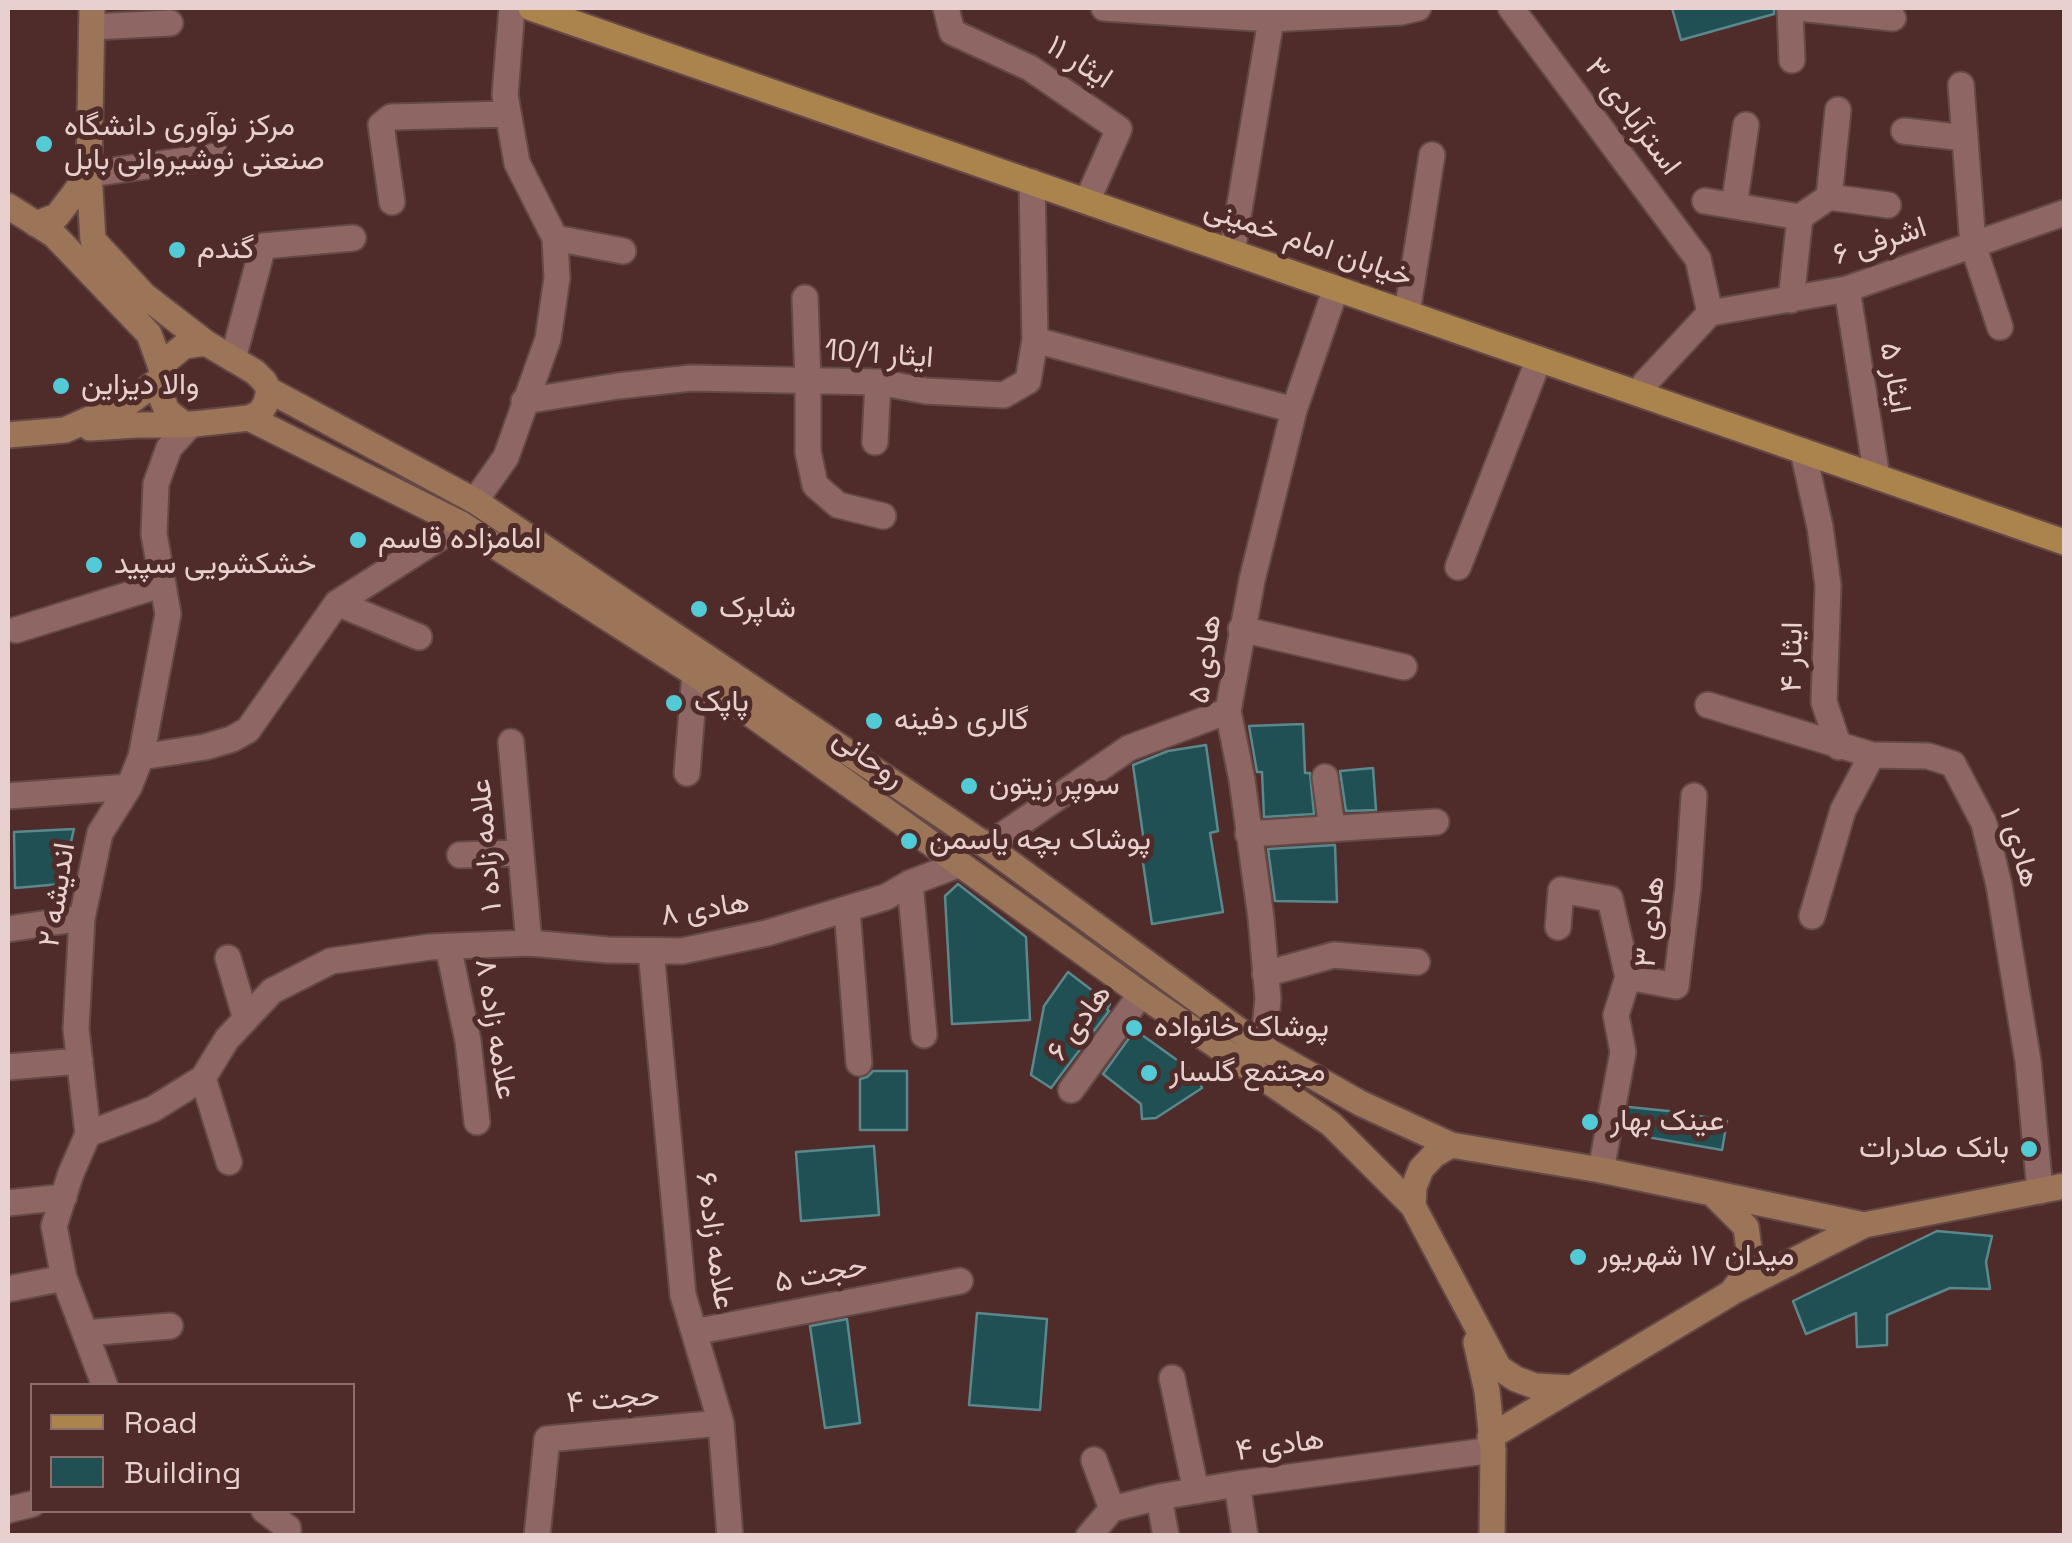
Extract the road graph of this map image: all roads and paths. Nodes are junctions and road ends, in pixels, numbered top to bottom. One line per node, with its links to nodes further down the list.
1 (512, 8): 17 (street)
2 (531, 8): 24 (main road, خیابان امام خمینی)
3 (946, 8): 28 (street, ایثار ۱۱)
4 (1104, 8): 5 (street)
5 (1116, 8): 10 (street)
6 (1511, 8): 45 (street, استرآبادی ٣)
7 (1790, 8): 14 (street)
8 (1799, 8): 12 (street)
9 (1406, 9): 10 (street)
10 (1272, 13): 39 (street)
11 (92, 17): 13 (street); 23 (main road)
12 (1893, 18)
13 (170, 23)
14 (1792, 60)
15 (1960, 84): 20 (street)
16 (1838, 110): 25 (street)
17 (508, 114): 27 (street); 36 (street)
18 (1746, 125): 30 (street)
19 (1904, 131): 20 (street)
20 (1965, 138): 37 (street)
21 (1432, 155): 44 (street)
22 (217, 156): 23 (street)
23 (89, 174): 34 (main road); 48 (main road)
24 (1032, 182): 28 (main road, خیابان امام خمینی); 47 (street, ایثار 10/1)
25 (1829, 196): 31 (street); 33 (street)
26 (1705, 201): 30 (street)
27 (392, 202)
28 (1087, 202): 39 (main road, خیابان امام خمینی)
29 (8, 206): 34 (main road)
30 (1734, 206): 33 (street)
31 (1888, 206)
32 (2064, 213): 37 (street, اشرفی ۶)
33 (1800, 217): 43 (street)
34 (45, 229): 51 (main road)
35 (354, 238): 49 (street)
36 (555, 238): 38 (street); 56 (street)
37 (1973, 245): 41 (street, اشرفی ۶); 46 (street)
38 (623, 251)
39 (1232, 252): 40 (main road, خیابان امام خمینی)
40 (1336, 288): 44 (main road, خیابان امام خمینی); 57 (street, هادی ۵)
41 (1847, 289): 43 (street, اشرفی ۶); 64 (street, ایثار ۵)
42 (805, 298): 52 (street)
43 (1792, 300): 45 (street, اشرفی ۶)
44 (1408, 313): 50 (main road, خیابان امام خمینی)
45 (1710, 313): 55 (street)
46 (2000, 327)
47 (1035, 340): 53 (street, ایثار 10/1); 57 (street)
48 (206, 343): 49 (main road); 51 (main road)
49 (233, 359): 54 (main road)
50 (1539, 359): 55 (main road, خیابان امام خمینی); 69 (street)
51 (160, 375): 59 (main road); 60 (main road)
52 (808, 382): 53 (street, ایثار 10/1); 56 (street, ایثار 10/1); 66 (street)
53 (878, 382): 62 (street)
54 (269, 390): 58 (main road); 65 (main road, روحانی)
55 (1640, 394): 63 (main road, خیابان امام خمینی)
56 (524, 401): 65 (street)
57 (1294, 410): 73 (street, هادی ۵)
58 (249, 418): 59 (main road); 67 (main road, روحانی)
59 (188, 424): 60 (main road); 70 (street, اندیشه ۲)
60 (65, 430): 61 (main road)
61 (8, 435)
62 (875, 442)
63 (1804, 451): 64 (main road, خیابان امام خمینی); 80 (street, ایثار ۴)
64 (1877, 477): 68 (main road, خیابان امام خمینی)
65 (475, 502): 91 (main road, روحانی)
66 (883, 516)
67 (460, 524): 71 (street); 76 (main road, روحانی)
68 (2064, 537)
69 (1458, 567)
70 (164, 584): 72 (street); 82 (street, اندیشه ۲)
71 (338, 603): 74 (street); 82 (street)
72 (16, 630)
73 (1241, 630): 75 (street); 78 (street, هادی ۵)
74 (419, 637)
75 (1404, 667)
76 (695, 674): 83 (street); 94 (main road, روحانی)
77 (1708, 705): 80 (street)
78 (1228, 711): 90 (street, هادی ۵); 91 (street)
79 (510, 742): 92 (street, علامه زاده ۱)
80 (1839, 747): 81 (street)
81 (1872, 756): 97 (street); 124 (street, هادی ۱)
82 (142, 757): 85 (street, اندیشه ۲)
83 (687, 773)
84 (1325, 777): 89 (street)
85 (129, 787): 86 (street); 99 (street, اندیشه ۲)
86 (8, 796)
87 (1694, 796): 109 (street, هادی ۳)
88 (1436, 822): 89 (street)
89 (1332, 828): 90 (street)
90 (1248, 834): 108 (street, هادی ۵)
91 (987, 846): 98 (main road, روحانی)
92 (520, 853): 93 (street); 103 (street, علامه زاده ۱)
93 (460, 855)
94 (960, 864): 95 (street, هادی ۸); 102 (main road, روحانی)
95 (910, 884): 96 (street, هادی ۸); 112 (street)
96 (847, 909): 105 (street, هادی ۸); 115 (street)
97 (1812, 916)
98 (1084, 917): 102 (main road); 113 (main road, روحانی)
99 (82, 918): 101 (street); 114 (street, اندیشه ۲)
100 (1558, 927): 109 (street)
101 (8, 929)
102 (1066, 940): 110 (main road, روحانی)
103 (528, 942): 104 (street, هادی ۸); 105 (street, هادی ۸)
104 (448, 946): 111 (street, هادی ۸); 119 (street, علامه زاده ۸)
105 (651, 951): 137 (street, علامه زاده ۶)
106 (228, 958): 111 (street)
107 (1417, 962): 108 (street)
108 (1266, 974): 113 (street, هادی ۵)
109 (1628, 977): 123 (street, هادی ۳)
110 (1141, 994): 118 (street, هادی ۶); 129 (main road, روحانی)
111 (246, 1019): 117 (street, هادی ۸)
112 (924, 1035)
113 (1264, 1048): 121 (main road, روحانی)
114 (80, 1061): 116 (street); 120 (street, اندیشه ۲)
115 (859, 1063)
116 (8, 1067)
117 (204, 1078): 120 (street); 122 (street)
118 (1071, 1090)
119 (477, 1122)
120 (88, 1134): 126 (street, اندیشه ۲)
121 (1451, 1145): 123 (main road); 129 (main road)
122 (229, 1162)
123 (1601, 1170): 125 (main road)
124 (2052, 1188): 128 (main road); 130 (main road)
125 (1712, 1193): 130 (main road); 134 (main road)
126 (64, 1198): 127 (street); 131 (street, اندیشه ۲)
127 (8, 1203)
128 (2064, 1205)
129 (1413, 1206): 135 (main road)
130 (1864, 1224): 134 (main road)
131 (64, 1278): 133 (street); 138 (street, اندیشه ۲)
132 (960, 1282): 137 (street, حجت ۵)
133 (8, 1288)
134 (1732, 1293): 141 (main road)
135 (1469, 1314): 141 (main road); 143 (main road)
136 (170, 1326): 138 (street)
137 (694, 1332): 142 (street, علامه زاده ۶)
138 (86, 1333): 140 (street, اندیشه ۲)
139 (1172, 1378): 146 (street)
140 (104, 1383)
141 (1572, 1388): 143 (main road)
142 (721, 1423): 150 (street, علامه زاده ۶); 152 (street, حجت ۴)
143 (1492, 1444): 145 (street, هادی ۴); 157 (main road)
144 (1094, 1460): 148 (street)
145 (1238, 1484): 146 (street, هادی ۴); 156 (street)
146 (1196, 1491): 147 (street, هادی ۴)
147 (1160, 1497): 148 (street, هادی ۴); 155 (street)
148 (1112, 1509): 154 (street)
149 (270, 1513): 151 (street)
150 (730, 1535): 153 (street)
151 (288, 1536)
152 (537, 1536)
153 (738, 1536)
154 (1089, 1536)
155 (1166, 1536)
156 (1245, 1536)
157 (1492, 1536)

